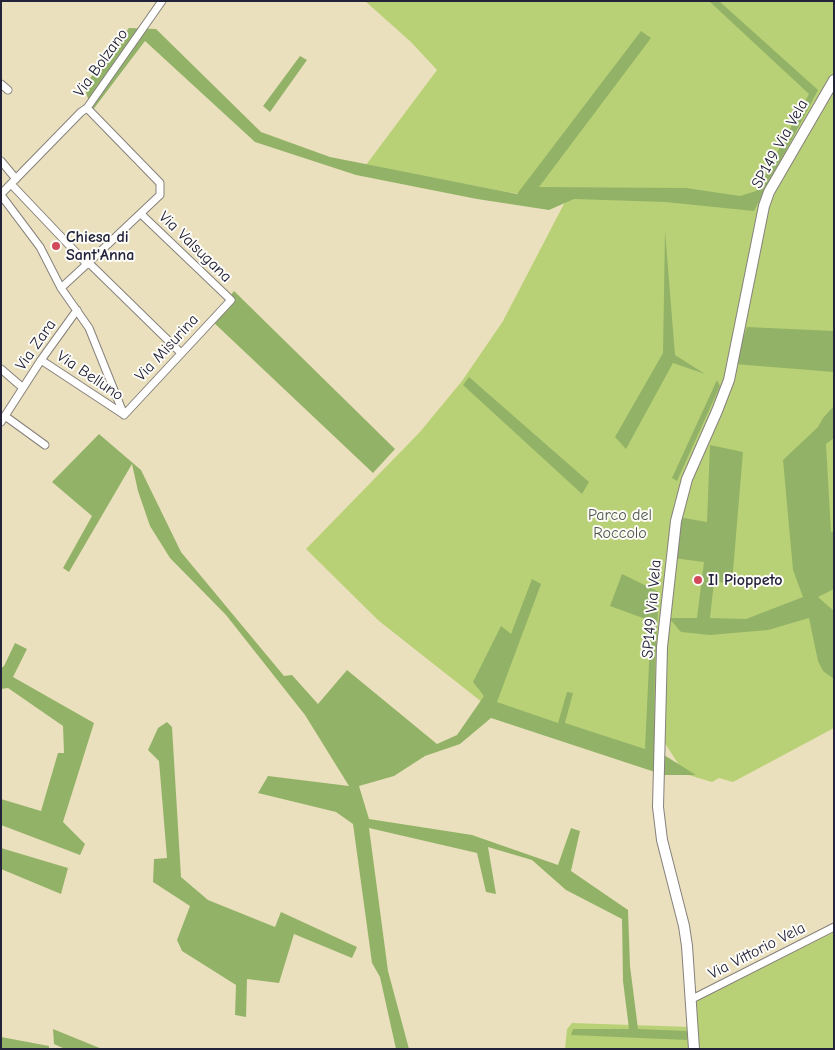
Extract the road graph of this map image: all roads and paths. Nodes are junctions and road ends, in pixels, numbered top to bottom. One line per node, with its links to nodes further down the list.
1 (162, 1): 5 (street, Via Bolzano)
2 (834, 80): 22 (street, SP149 Via Vela)
3 (1, 84): 4 (street)
4 (8, 90)
5 (87, 108): 7 (street, Via Bolzano); 9 (street)
6 (1, 161): 7 (street)
7 (13, 182): 8 (street, Via Bolzano); 10 (street)
8 (1, 194): 11 (street)
9 (141, 214): 10 (street); 12 (street, Via Valsugana)
10 (87, 264): 11 (street); 14 (street)
11 (61, 288): 13 (street)
12 (231, 300): 14 (street, Via Misurina)
13 (77, 310): 15 (street, Via Zara); 18 (street)
14 (181, 353): 18 (street, Via Misurina)
15 (41, 360): 17 (street, Via Zara); 18 (street, Via Belluno)
16 (1, 369): 17 (street)
17 (23, 388): 19 (street, Via Zara)
18 (124, 415)
19 (3, 419): 20 (street)
20 (45, 445)
21 (834, 927): 22 (street, Via Vittorio Vela)
22 (692, 999): 23 (street, SP149 Via Vela)
23 (694, 1049)

